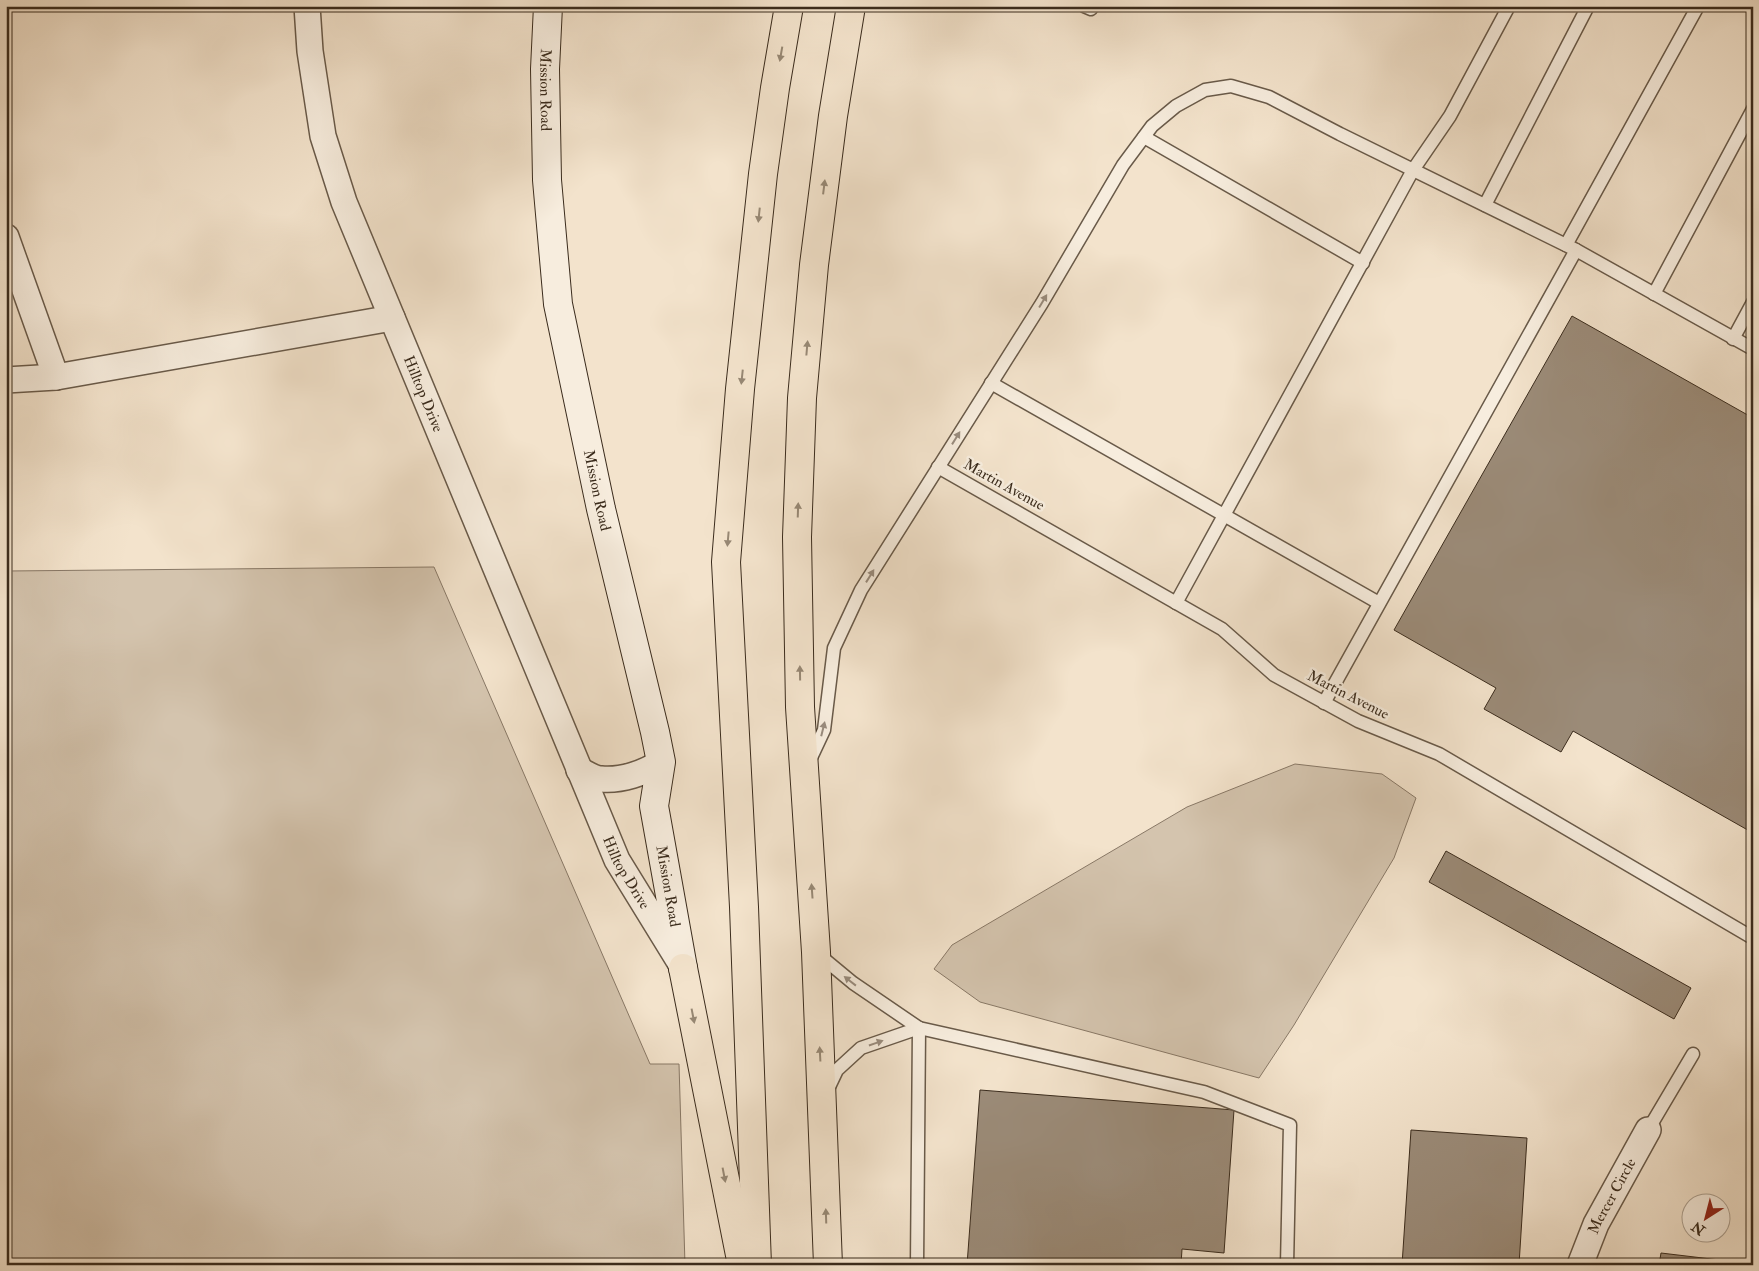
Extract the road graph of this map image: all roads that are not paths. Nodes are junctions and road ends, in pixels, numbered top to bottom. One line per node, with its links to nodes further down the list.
1 (307, 6): 17 (street, Hilltop Drive)
2 (548, 6): 28 (street, Mission Road)
3 (789, 6): 39 (highway, one-way to 39)
4 (851, 6): 30 (highway, one-way to 4)
5 (1509, 6): 10 (lane)
6 (1588, 6): 11 (lane)
7 (1698, 6): 13 (lane)
8 (1753, 109): 15 (lane)
9 (1144, 137): 10 (lane); 14 (lane); 22 (lane, one-way to 9)
10 (1413, 170): 11 (lane); 14 (lane)
11 (1485, 206): 13 (lane)
12 (6, 237): 20 (street)
13 (1571, 248): 15 (lane); 26 (lane)
14 (1363, 263): 24 (lane)
15 (1654, 294): 18 (lane)
16 (1753, 302): 18 (lane)
17 (392, 318): 20 (street); 29 (street, Hilltop Drive)
18 (1733, 338): 19 (lane)
19 (1753, 349)
20 (56, 378): 21 (street)
21 (6, 380)
22 (991, 382): 23 (lane, one-way to 22); 24 (lane)
23 (938, 467): 25 (lane, Martin Avenue); 30 (lane, one-way to 23)
24 (1224, 515): 25 (lane); 26 (lane)
25 (1176, 603): 27 (lane, Martin Avenue)
26 (1379, 603): 27 (lane)
27 (1324, 702): 31 (lane, Martin Avenue)
28 (661, 762): 29 (street); 33 (street, Mission Road)
29 (579, 770): 33 (street, Hilltop Drive)
30 (804, 774): 32 (highway, one-way to 30)
31 (1753, 938)
32 (816, 952): 34 (lane, one-way to 32); 36 (highway, one-way to 32)
33 (684, 968): 38 (highway, one-way to 38)
34 (919, 1028): 36 (lane, one-way to 34); 41 (lane); 42 (lane)
35 (1693, 1054): 37 (lane)
36 (822, 1101): 40 (highway, one-way to 36)
37 (1648, 1130): 43 (street, Mercer Circle)
38 (742, 1265)
39 (757, 1265)
40 (828, 1265)
41 (917, 1265)
42 (1287, 1265)
43 (1580, 1265)

